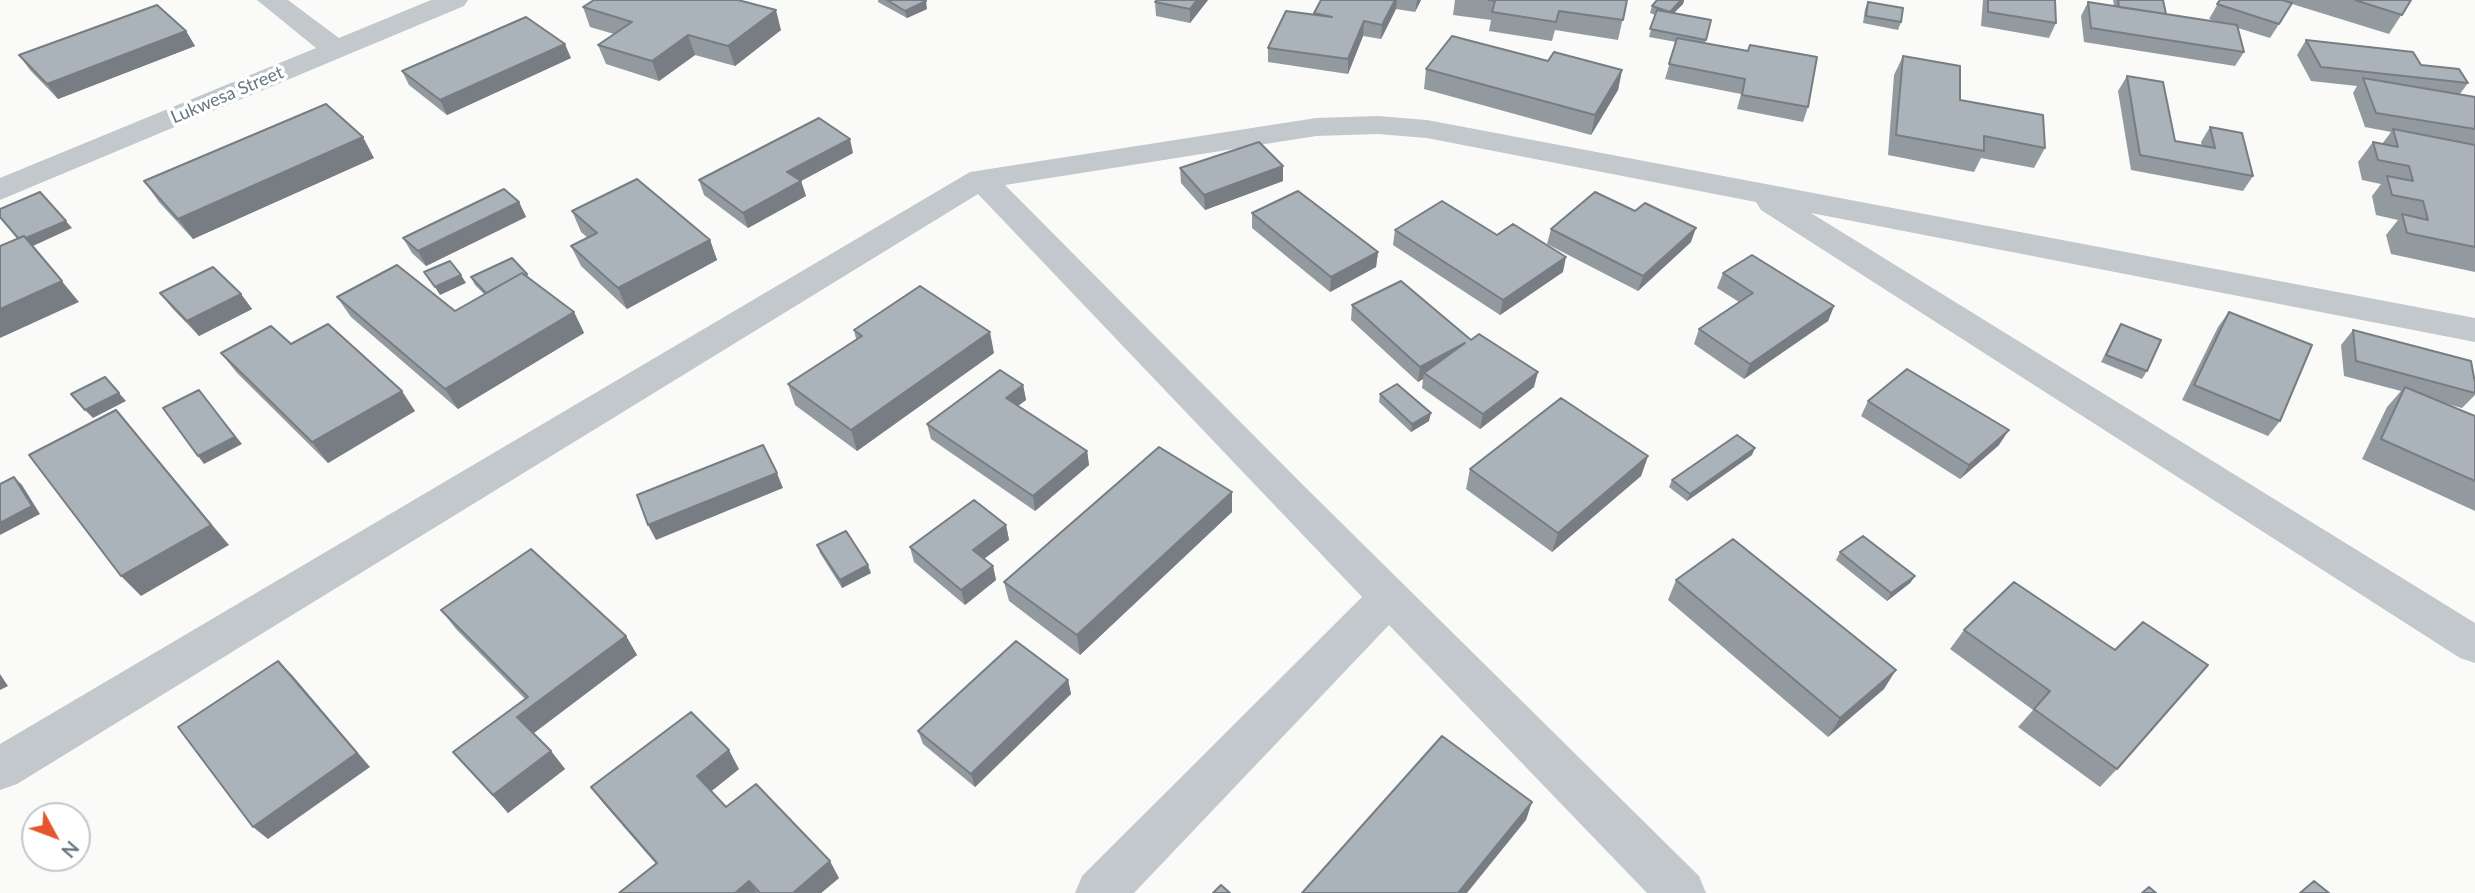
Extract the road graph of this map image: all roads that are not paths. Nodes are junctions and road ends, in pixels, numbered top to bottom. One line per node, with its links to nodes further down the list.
1 (271, 0): 3 (street)
2 (454, 0): 3 (street, Lukwesa Street)
3 (335, 49): 5 (street, Lukwesa Street)
4 (981, 179): 6 (street); 8 (street); 10 (street)
5 (0, 190)
6 (1754, 191): 7 (street); 9 (street)
7 (2475, 330)
8 (1390, 596): 11 (street); 12 (street)
9 (2475, 645)
10 (0, 769)
11 (1100, 893)
12 (1681, 893)

